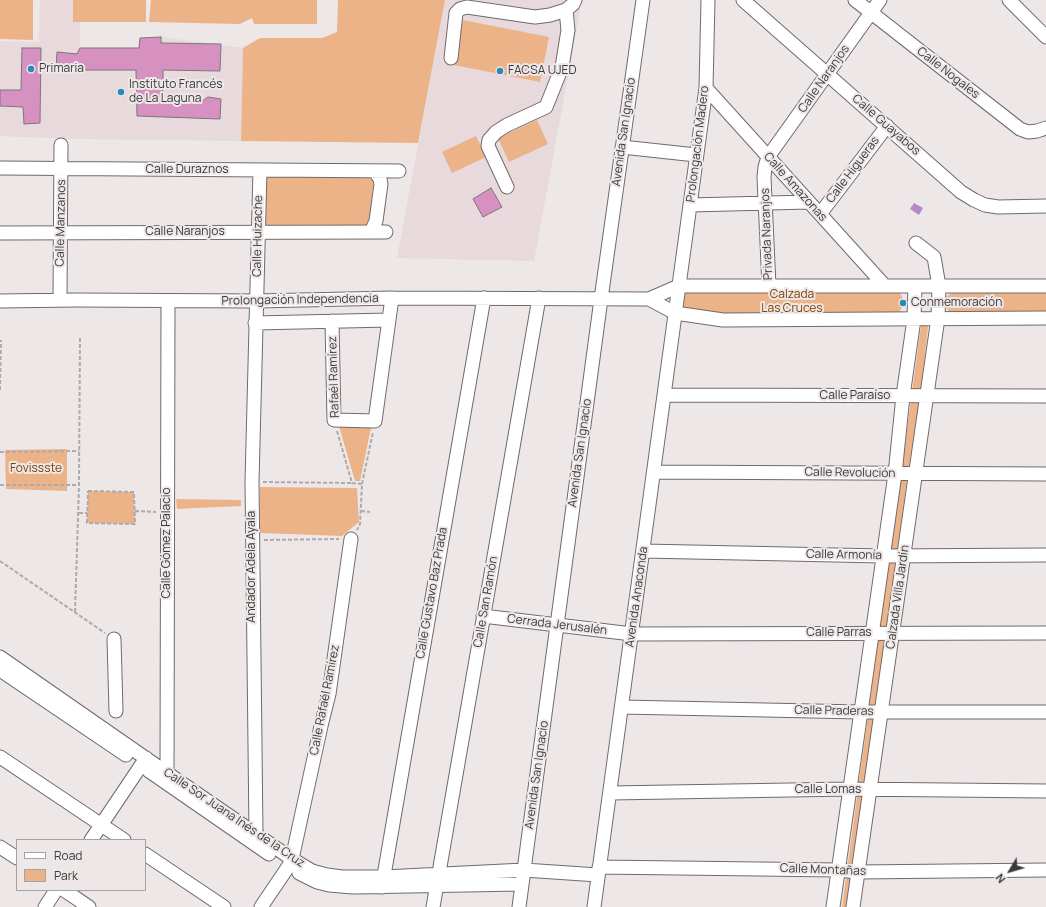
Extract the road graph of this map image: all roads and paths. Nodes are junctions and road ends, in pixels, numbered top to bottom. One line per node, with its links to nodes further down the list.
1 (642, 0): 16 (street, Avenida San Ignacio)
2 (708, 0): 12 (street, Prolongación Madero)
3 (743, 0): 11 (street, Calle Guayabos)
4 (855, 0): 8 (street, Calle Nogales)
5 (880, 0): 8 (street, Calle Naranjos)
6 (1011, 2): 9 (street)
7 (570, 5): 10 (street); 24 (street)
8 (871, 13): 11 (street, Calle Naranjos); 14 (street, Calle Nogales)
9 (1046, 37)
10 (451, 58)
11 (828, 74): 13 (street, Calle Guayabos); 18 (street, Calle Naranjos)
12 (706, 88): 17 (street, Prolongación Madero); 18 (street, Calle Amazonas)
13 (886, 126): 28 (street, Calle Guayabos); 29 (street, Calle Higueras)
14 (1046, 128)
15 (61, 145): 20 (street, Calle Manzanos)
16 (622, 147): 17 (street); 45 (street, Avenida San Ignacio)
17 (696, 155): 27 (street, Prolongación Madero)
18 (768, 157): 25 (street, Calle Amazonas); 26 (street, Privada Naranjos)
19 (0, 168): 20 (street, Calle Duraznos)
20 (61, 169): 21 (street, Calle Duraznos); 30 (street, Calle Manzanos)
21 (260, 170): 22 (street, Calle Duraznos); 31 (street, Calle Huizache)
22 (375, 171): 23 (street, Calle Duraznos); 32 (street)
23 (399, 171)
24 (508, 186)
25 (809, 202): 26 (street); 29 (street, Calle Amazonas)
26 (765, 203): 27 (street); 37 (street, Privada Naranjos)
27 (690, 205): 36 (street, Prolongación Madero)
28 (1046, 206)
29 (820, 214): 38 (street, Calle Amazonas)
30 (61, 232): 31 (street, Calle Naranjos); 34 (street, Calle Naranjos); 47 (street, Calle Manzanos)
31 (258, 232): 32 (street, Calle Naranjos); 50 (street, Calle Huizache)
32 (371, 232): 33 (street)
33 (386, 232)
34 (0, 233)
35 (916, 243): 40 (street, Calzada Villa Jardín)
36 (679, 286): 37 (street); 46 (street); 51 (street, Avenida Anaconda)
37 (769, 286): 38 (street)
38 (885, 286): 39 (street)
39 (915, 286): 40 (street); 54 (street, Calzada Villa Jardín)
40 (938, 286): 41 (street); 52 (street, Calzada Villa Jardín)
41 (1046, 286)
42 (392, 298): 43 (street, Prolongación Independencia); 50 (street, Prolongación Independencia); 55 (street)
43 (484, 298): 44 (street, Prolongación Independencia); 128 (street, Calle Gustavo Baz Prada)
44 (539, 298): 45 (street, Prolongación Independencia); 92 (street, Calle San Ramón)
45 (601, 299): 46 (street); 93 (street, Avenida San Ignacio)
46 (649, 299): 51 (street)
47 (60, 300): 48 (street, Prolongación Independencia); 49 (street, Prolongación Independencia)
48 (0, 301)
49 (168, 301): 50 (street, Prolongación Independencia); 80 (street, Calle Gómez Palacio)
50 (257, 301): 57 (street, Andador Adela Ayala)
51 (675, 313): 54 (street); 61 (street, Avenida Anaconda)
52 (938, 318): 53 (street); 54 (street); 63 (street, Calzada Villa Jardín)
53 (1046, 318)
54 (914, 319): 62 (street, Calzada Villa Jardín)
55 (389, 320): 56 (street); 66 (street)
56 (332, 321): 57 (street); 65 (street, Rafaél Ramírez)
57 (255, 323): 73 (street, Andador Adela Ayala)
58 (80, 338): 67 (path)
59 (1, 340): 60 (path)
60 (0, 390)
61 (664, 396): 62 (street, Calle Paraíso); 69 (street, Avenida Anaconda)
62 (903, 396): 63 (street, Calle Paraíso); 70 (street, Calzada Villa Jardín)
63 (927, 396): 64 (street, Calle Paraíso); 71 (street, Calzada Villa Jardín)
64 (1046, 396)
65 (334, 420): 66 (street); 74 (path, Rafaél Ramírez)
66 (375, 421): 75 (path)
67 (79, 451): 68 (path); 77 (path)
68 (0, 452)
69 (654, 472): 70 (street, Calle Revolución); 86 (street, Avenida Anaconda)
70 (895, 474): 71 (street, Calle Revolución); 89 (street, Calzada Villa Jardín)
71 (916, 474): 72 (street, Calle Revolución); 87 (street, Calzada Villa Jardín)
72 (1046, 474)
73 (252, 482): 74 (path); 85 (street, Andador Adela Ayala)
74 (352, 483): 75 (path)
75 (362, 484): 79 (path)
76 (0, 485): 77 (path)
77 (79, 485): 82 (path)
78 (134, 511): 80 (path); 83 (path); 83 (path)
79 (361, 511): 81 (path); 84 (path)
80 (168, 512): 109 (street, Calle Gómez Palacio)
81 (370, 512)
82 (78, 513): 83 (path); 91 (path)
83 (87, 513)
84 (351, 539): 85 (path); 121 (street, Calle Rafaél Ramírez)
85 (252, 540): 115 (street, Andador Adela Ayala)
86 (643, 551): 89 (street, Calle Armonía); 97 (street, Avenida Anaconda)
87 (904, 555): 88 (street, Calle Armonía); 89 (street, Calle Armonía); 94 (street, Calzada Villa Jardín)
88 (1046, 555)
89 (883, 556): 95 (street, Calzada Villa Jardín)
90 (0, 561): 91 (path)
91 (75, 612): 98 (path)
92 (483, 616): 93 (street, Cerrada Jerusalén); 127 (street, Calle San Ramón)
93 (557, 626): 97 (street, Cerrada Jerusalén); 122 (street, Avenida San Ignacio)
94 (893, 632): 95 (street, Calle Parras); 96 (street, Calle Parras); 104 (street, Calzada Villa Jardín)
95 (872, 633): 97 (street, Calle Parras); 105 (street, Calzada Villa Jardín)
96 (1046, 633)
97 (632, 634): 102 (street, Avenida Anaconda)
98 (114, 639): 103 (street)
99 (0, 657): 101 (street, Calle Sor Juana Inés de la Cruz)
100 (0, 670): 101 (street, Calle Sor Juana Inés de la Cruz)
101 (18, 676): 108 (street, Calle Sor Juana Inés de la Cruz)
102 (622, 707): 105 (street, Calle Praderas); 113 (street, Avenida Anaconda)
103 (116, 711)
104 (881, 711): 105 (street, Calle Praderas); 106 (street, Calle Praderas); 111 (street, Calzada Villa Jardín)
105 (861, 712): 110 (street, Calzada Villa Jardín)
106 (1046, 712)
107 (0, 757): 114 (street)
108 (144, 762): 109 (street, Calle Sor Juana Inés de la Cruz); 114 (street)
109 (167, 778): 115 (street, Calle Sor Juana Inés de la Cruz); 121 (street, Calle Sor Juana Inés de la Cruz)
110 (850, 789): 111 (street, Calle Lomas); 113 (street, Calle Lomas); 123 (street, Calzada Villa Jardín)
111 (870, 790): 112 (street, Calle Lomas); 126 (street, Calzada Villa Jardín)
112 (1046, 791)
113 (610, 793): 125 (street, Avenida Anaconda)
114 (101, 825): 116 (street); 117 (street)
115 (256, 833): 121 (street, Calle Sor Juana Inés de la Cruz)
116 (91, 839)
117 (122, 839)
118 (0, 847): 120 (street)
119 (146, 855): 134 (street)
120 (16, 857)
121 (290, 863): 128 (street, Calle Sor Juana Inés de la Cruz); 135 (street)
122 (524, 870): 125 (street, Calle Montañas); 127 (street, Calle Sor Juana Inés de la Cruz); 129 (street, Avenida San Ignacio)
123 (838, 870): 125 (street, Calle Montañas); 126 (street, Calle Montañas); 139 (street, Calzada Villa Jardín)
124 (1046, 870): 126 (street, Calle Montañas)
125 (599, 871): 138 (street, Avenida Anaconda)
126 (858, 872): 140 (street, Calzada Villa Jardín)
127 (438, 880): 128 (street, Calle Sor Juana Inés de la Cruz); 129 (street, Calle Sor Juana Inés de la Cruz); 136 (street, Calle San Ramón)
128 (383, 882)
129 (522, 884): 137 (street, Avenida San Ignacio)
130 (55, 891): 132 (street)
131 (65, 891): 133 (street)
132 (45, 907)
133 (89, 907)
134 (224, 907)
135 (261, 907)
136 (433, 907)
137 (519, 907)
138 (594, 907)
139 (833, 907)
140 (853, 907)

